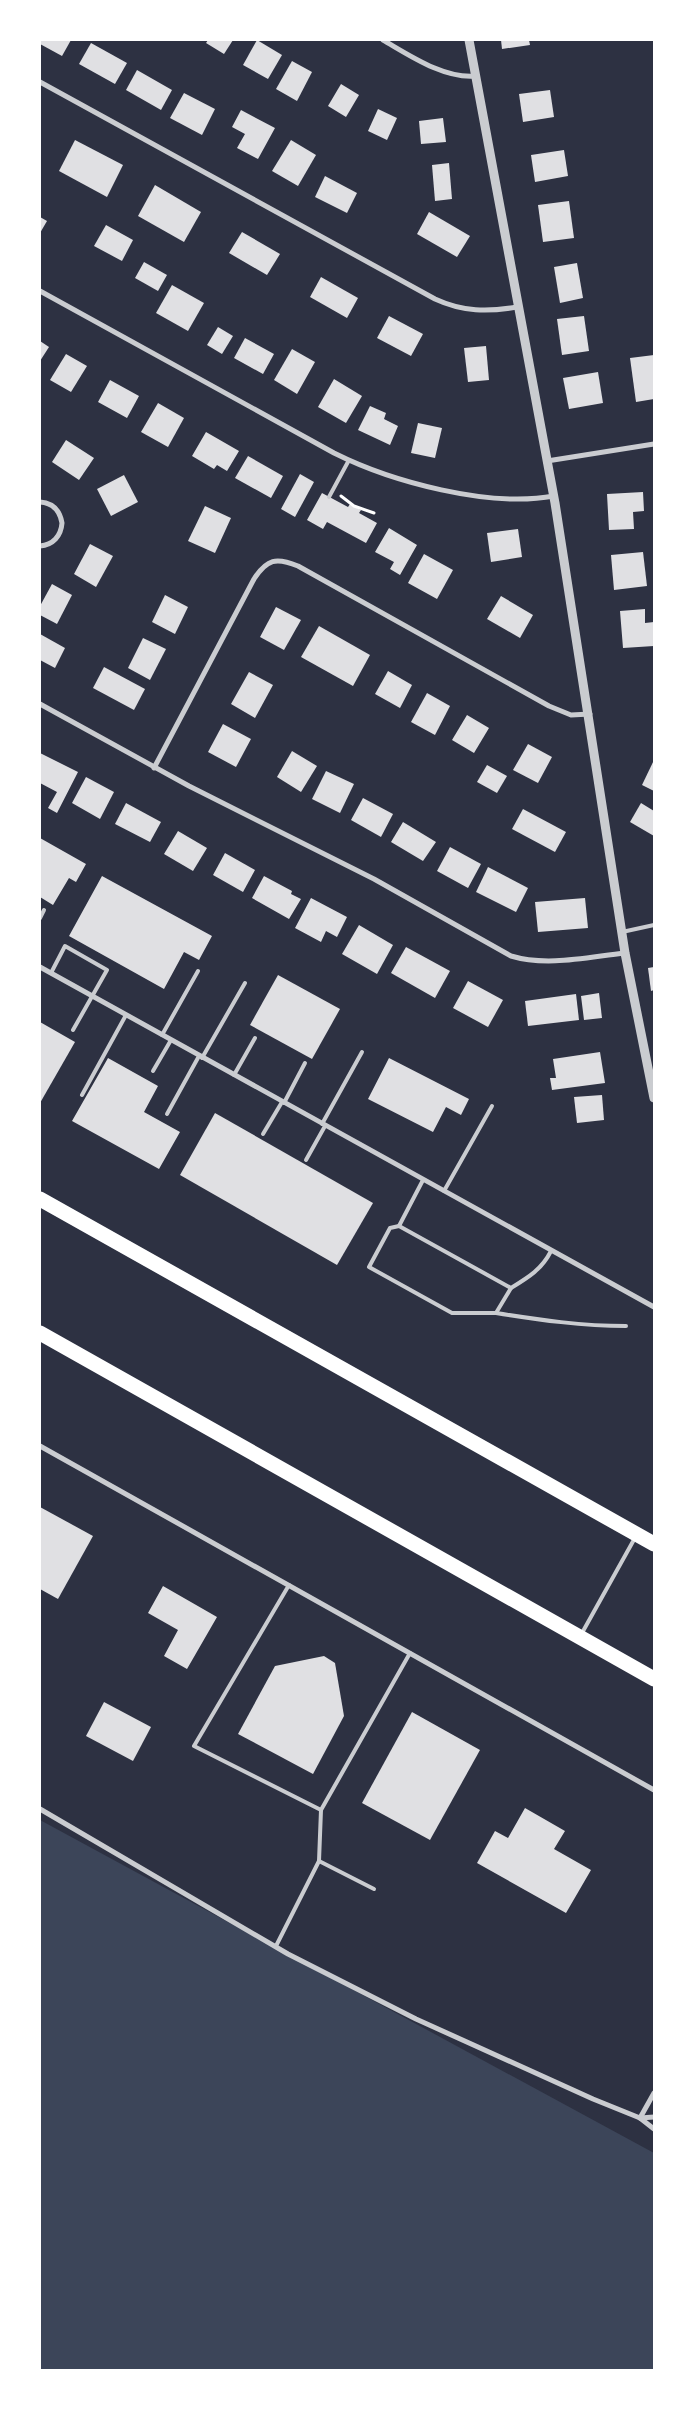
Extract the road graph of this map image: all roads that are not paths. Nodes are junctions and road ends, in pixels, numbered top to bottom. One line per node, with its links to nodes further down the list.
1 (383, 40): 3 (street)
2 (469, 40): 3 (street)
3 (476, 76): 6 (street)
4 (40, 82): 6 (street)
5 (40, 291): 8 (street)
6 (517, 307): 9 (street)
7 (654, 444): 9 (street)
8 (349, 460): 10 (street); 11 (lane)
9 (547, 461): 10 (street)
10 (554, 496): 15 (street)
11 (329, 497)
12 (40, 502): 13 (street)
13 (40, 546)
14 (40, 704): 16 (street)
15 (590, 714): 16 (street); 20 (street)
16 (154, 768): 21 (street)
17 (44, 910): 18 (lane)
18 (40, 918)
19 (654, 925): 20 (lane)
20 (622, 932): 21 (street)
21 (626, 952): 33 (street)
22 (40, 967): 24 (street)
23 (198, 971): 29 (lane)
24 (51, 973): 26 (street); 26 (lane)
25 (245, 983): 34 (lane)
26 (92, 996): 27 (street); 28 (lane)
27 (126, 1015): 29 (street); 39 (lane)
28 (74, 1030)
29 (162, 1035): 31 (street)
30 (255, 1038): 37 (lane)
31 (171, 1040): 34 (street); 36 (lane)
32 (362, 1052): 44 (lane)
33 (645, 1056): 38 (street); 40 (street)
34 (201, 1057): 37 (street); 43 (lane)
35 (305, 1063): 41 (lane)
36 (153, 1071)
37 (234, 1075): 41 (street)
38 (654, 1080)
39 (82, 1095)
40 (654, 1098)
41 (283, 1102): 44 (street); 45 (lane)
42 (492, 1106): 48 (lane)
43 (166, 1114)
44 (324, 1125): 46 (lane); 47 (street)
45 (263, 1134)
46 (306, 1160)
47 (423, 1180): 48 (street); 50 (lane)
48 (444, 1192): 51 (street)
49 (40, 1199): 58 (highway)
50 (399, 1226): 52 (lane); 54 (lane)
51 (552, 1251): 52 (lane); 53 (street)
52 (511, 1288): 54 (lane)
53 (654, 1307)
54 (496, 1313): 55 (lane)
55 (626, 1326)
56 (40, 1333): 61 (highway)
57 (40, 1446): 60 (street)
58 (637, 1534): 59 (highway); 61 (lane)
59 (654, 1544)
60 (289, 1586): 62 (street); 66 (lane)
61 (580, 1637): 63 (highway)
62 (410, 1653): 64 (street); 66 (lane)
63 (654, 1679)
64 (654, 1790)
65 (40, 1809): 69 (street)
66 (321, 1810): 67 (lane)
67 (320, 1861): 68 (lane); 69 (lane)
68 (374, 1889)
69 (276, 1946): 72 (street)
70 (654, 2093): 72 (street)
71 (654, 2117): 72 (street)
72 (640, 2118): 73 (street)
73 (654, 2129)

